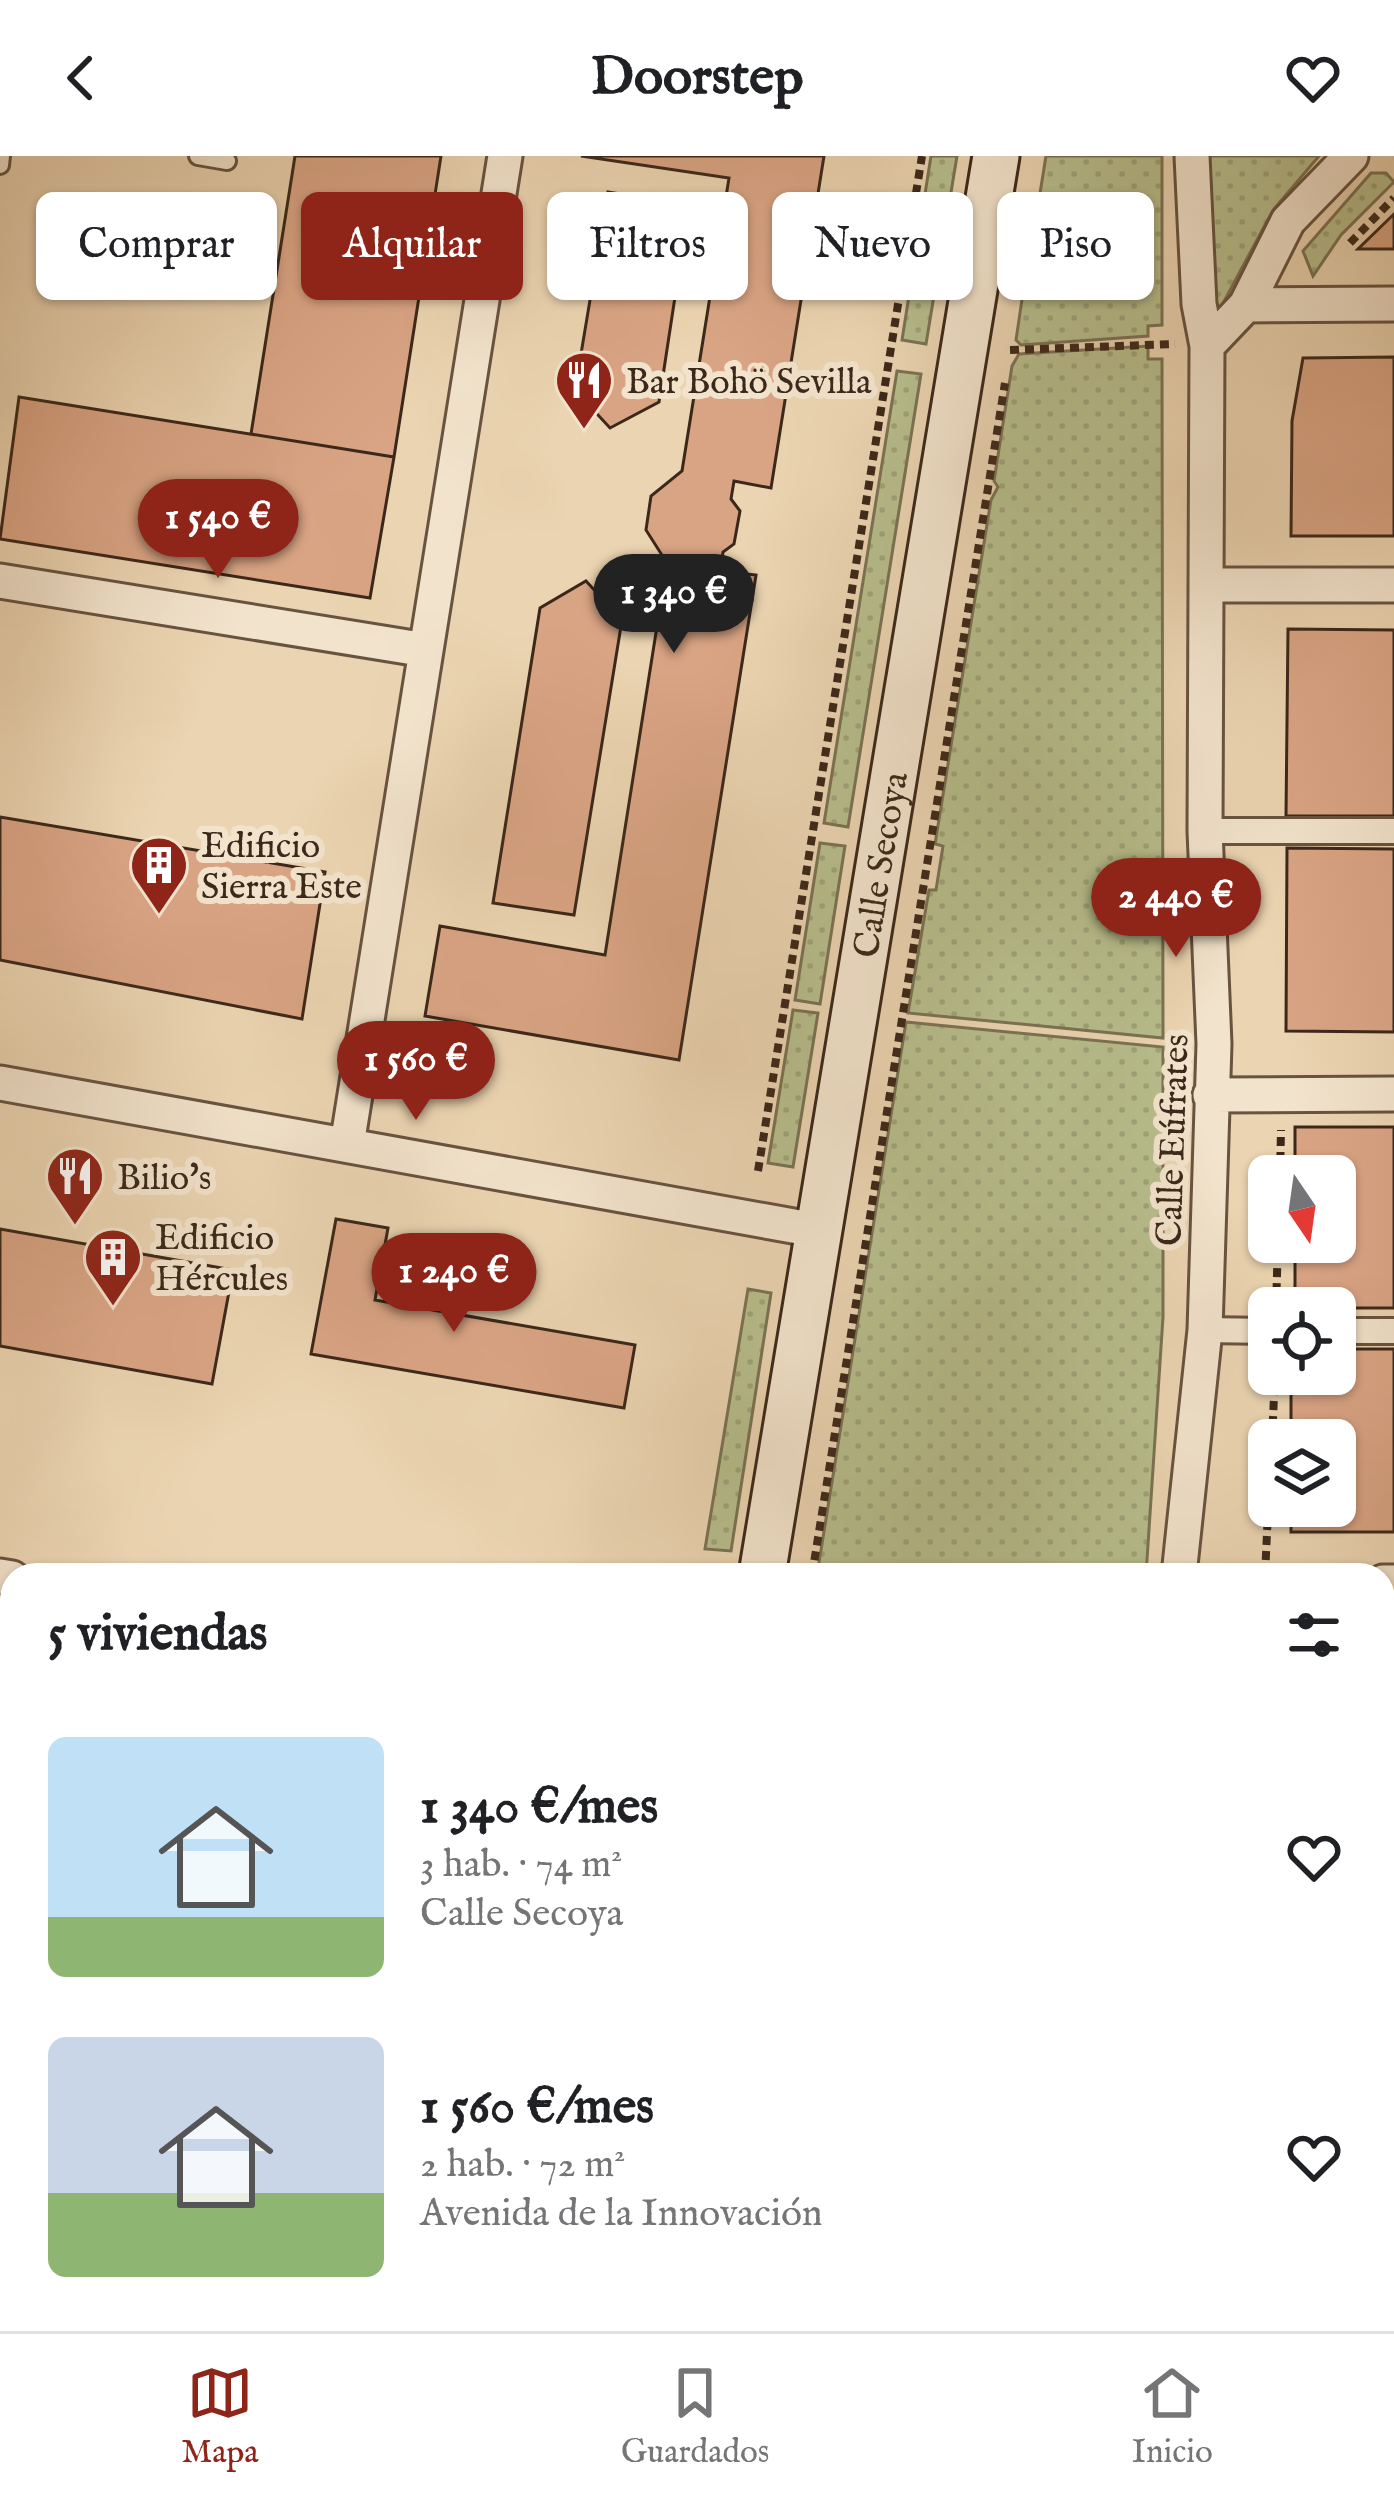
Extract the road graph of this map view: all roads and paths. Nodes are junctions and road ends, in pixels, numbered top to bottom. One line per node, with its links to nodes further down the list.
1 (198, 156): 7 (lane)
2 (505, 156): 18 (street)
3 (922, 156): 27 (path)
4 (997, 156): 28 (main road, Calle Secoya)
5 (1192, 156): 13 (street, Calle Eúfrates)
6 (1352, 156): 10 (street)
7 (227, 161)
8 (1394, 198): 9 (path)
9 (1350, 243)
10 (1246, 304): 11 (street); 13 (street)
11 (1394, 304)
12 (1014, 326): 14 (path)
13 (1207, 346): 14 (path); 16 (street, Calle Eúfrates)
14 (1010, 350): 35 (path)
15 (0, 581): 18 (street)
16 (1208, 585): 17 (street); 19 (street, Calle Eúfrates)
17 (1394, 585)
18 (426, 650): 25 (street)
19 (1205, 831): 20 (street); 23 (street, Calle Eúfrates)
20 (1394, 831)
21 (0, 1083): 25 (street)
22 (1394, 1094): 23 (street)
23 (1210, 1095): 29 (street, Calle Eúfrates)
24 (1282, 1112): 26 (path)
25 (347, 1145): 28 (street)
26 (1281, 1155)
27 (758, 1171)
28 (821, 1231): 34 (main road, Calle Secoya)
29 (1205, 1330): 30 (street); 36 (street, Calle Eúfrates)
30 (1248, 1331)
31 (1356, 1331): 32 (street)
32 (1394, 1331)
33 (1267, 1527): 37 (path)
34 (764, 1563)
35 (814, 1563)
36 (1180, 1563)
37 (1265, 1563)

